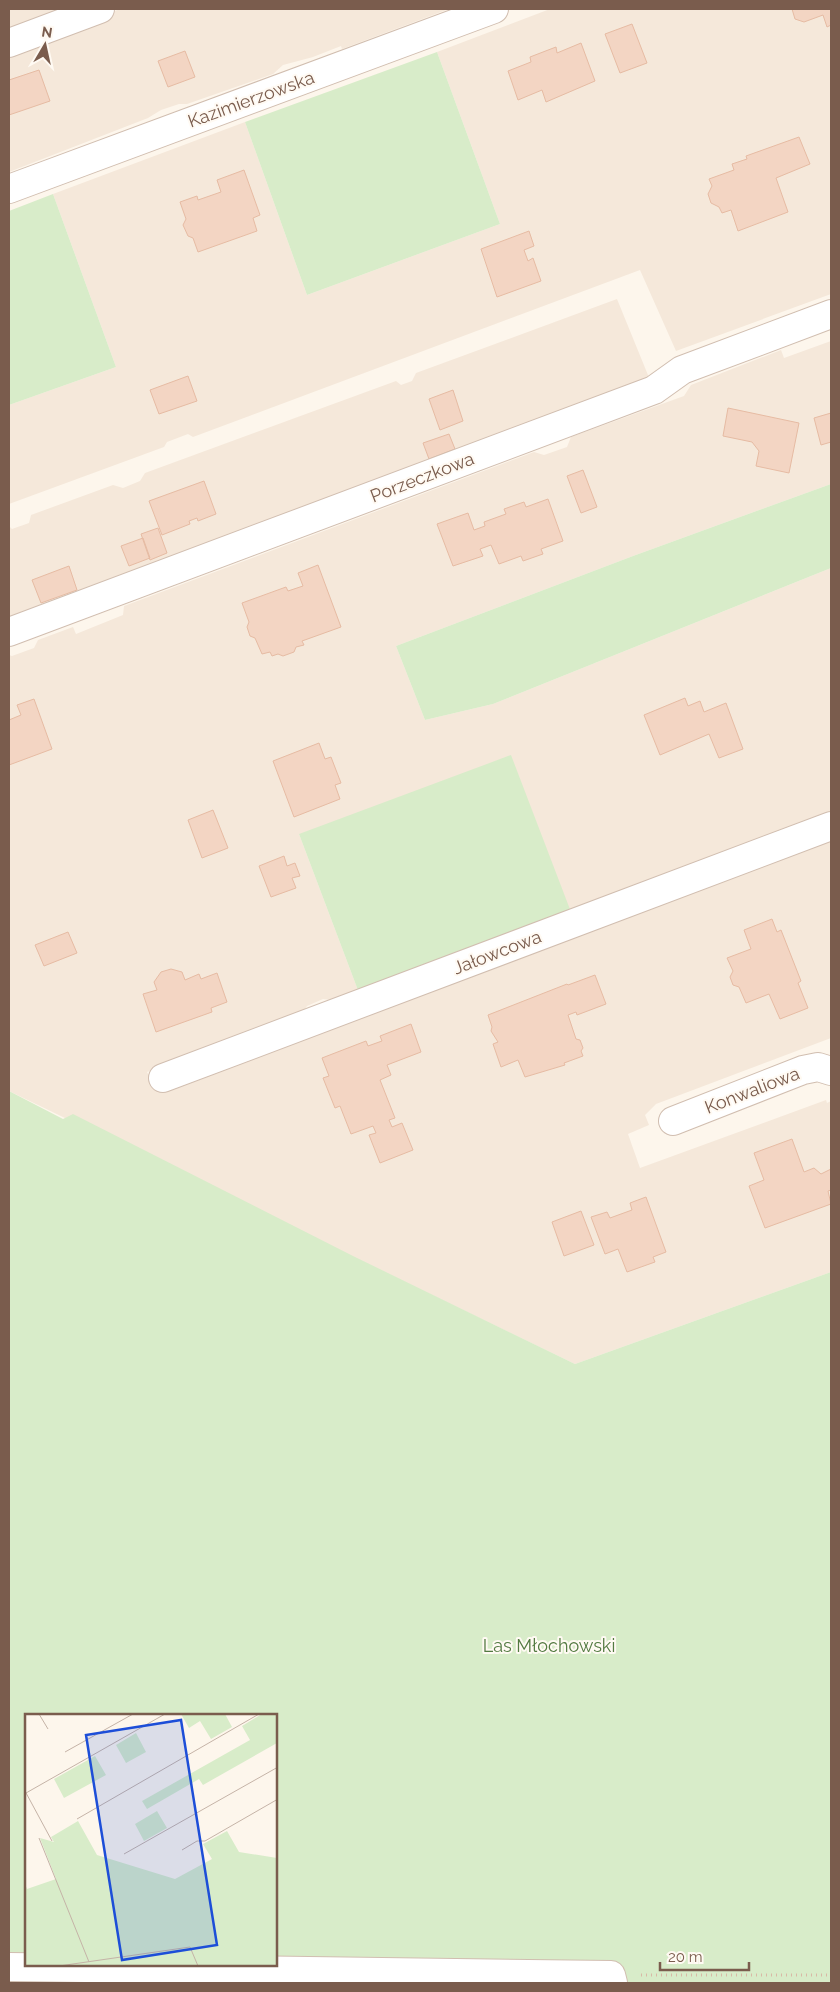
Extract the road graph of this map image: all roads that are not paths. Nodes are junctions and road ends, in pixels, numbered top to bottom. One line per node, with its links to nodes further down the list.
1 (100, 9): 3 (street)
2 (494, 9): 4 (street, Kazimierzowska)
3 (9, 43)
4 (9, 189)
5 (831, 314): 6 (street, Porzeczkowa)
6 (9, 632)
7 (831, 826): 9 (street, Jałowcowa)
8 (831, 1071): 10 (street, Konwaliowa)
9 (163, 1078)
10 (673, 1121)
11 (9, 1968): 12 (street)
12 (612, 1979)

